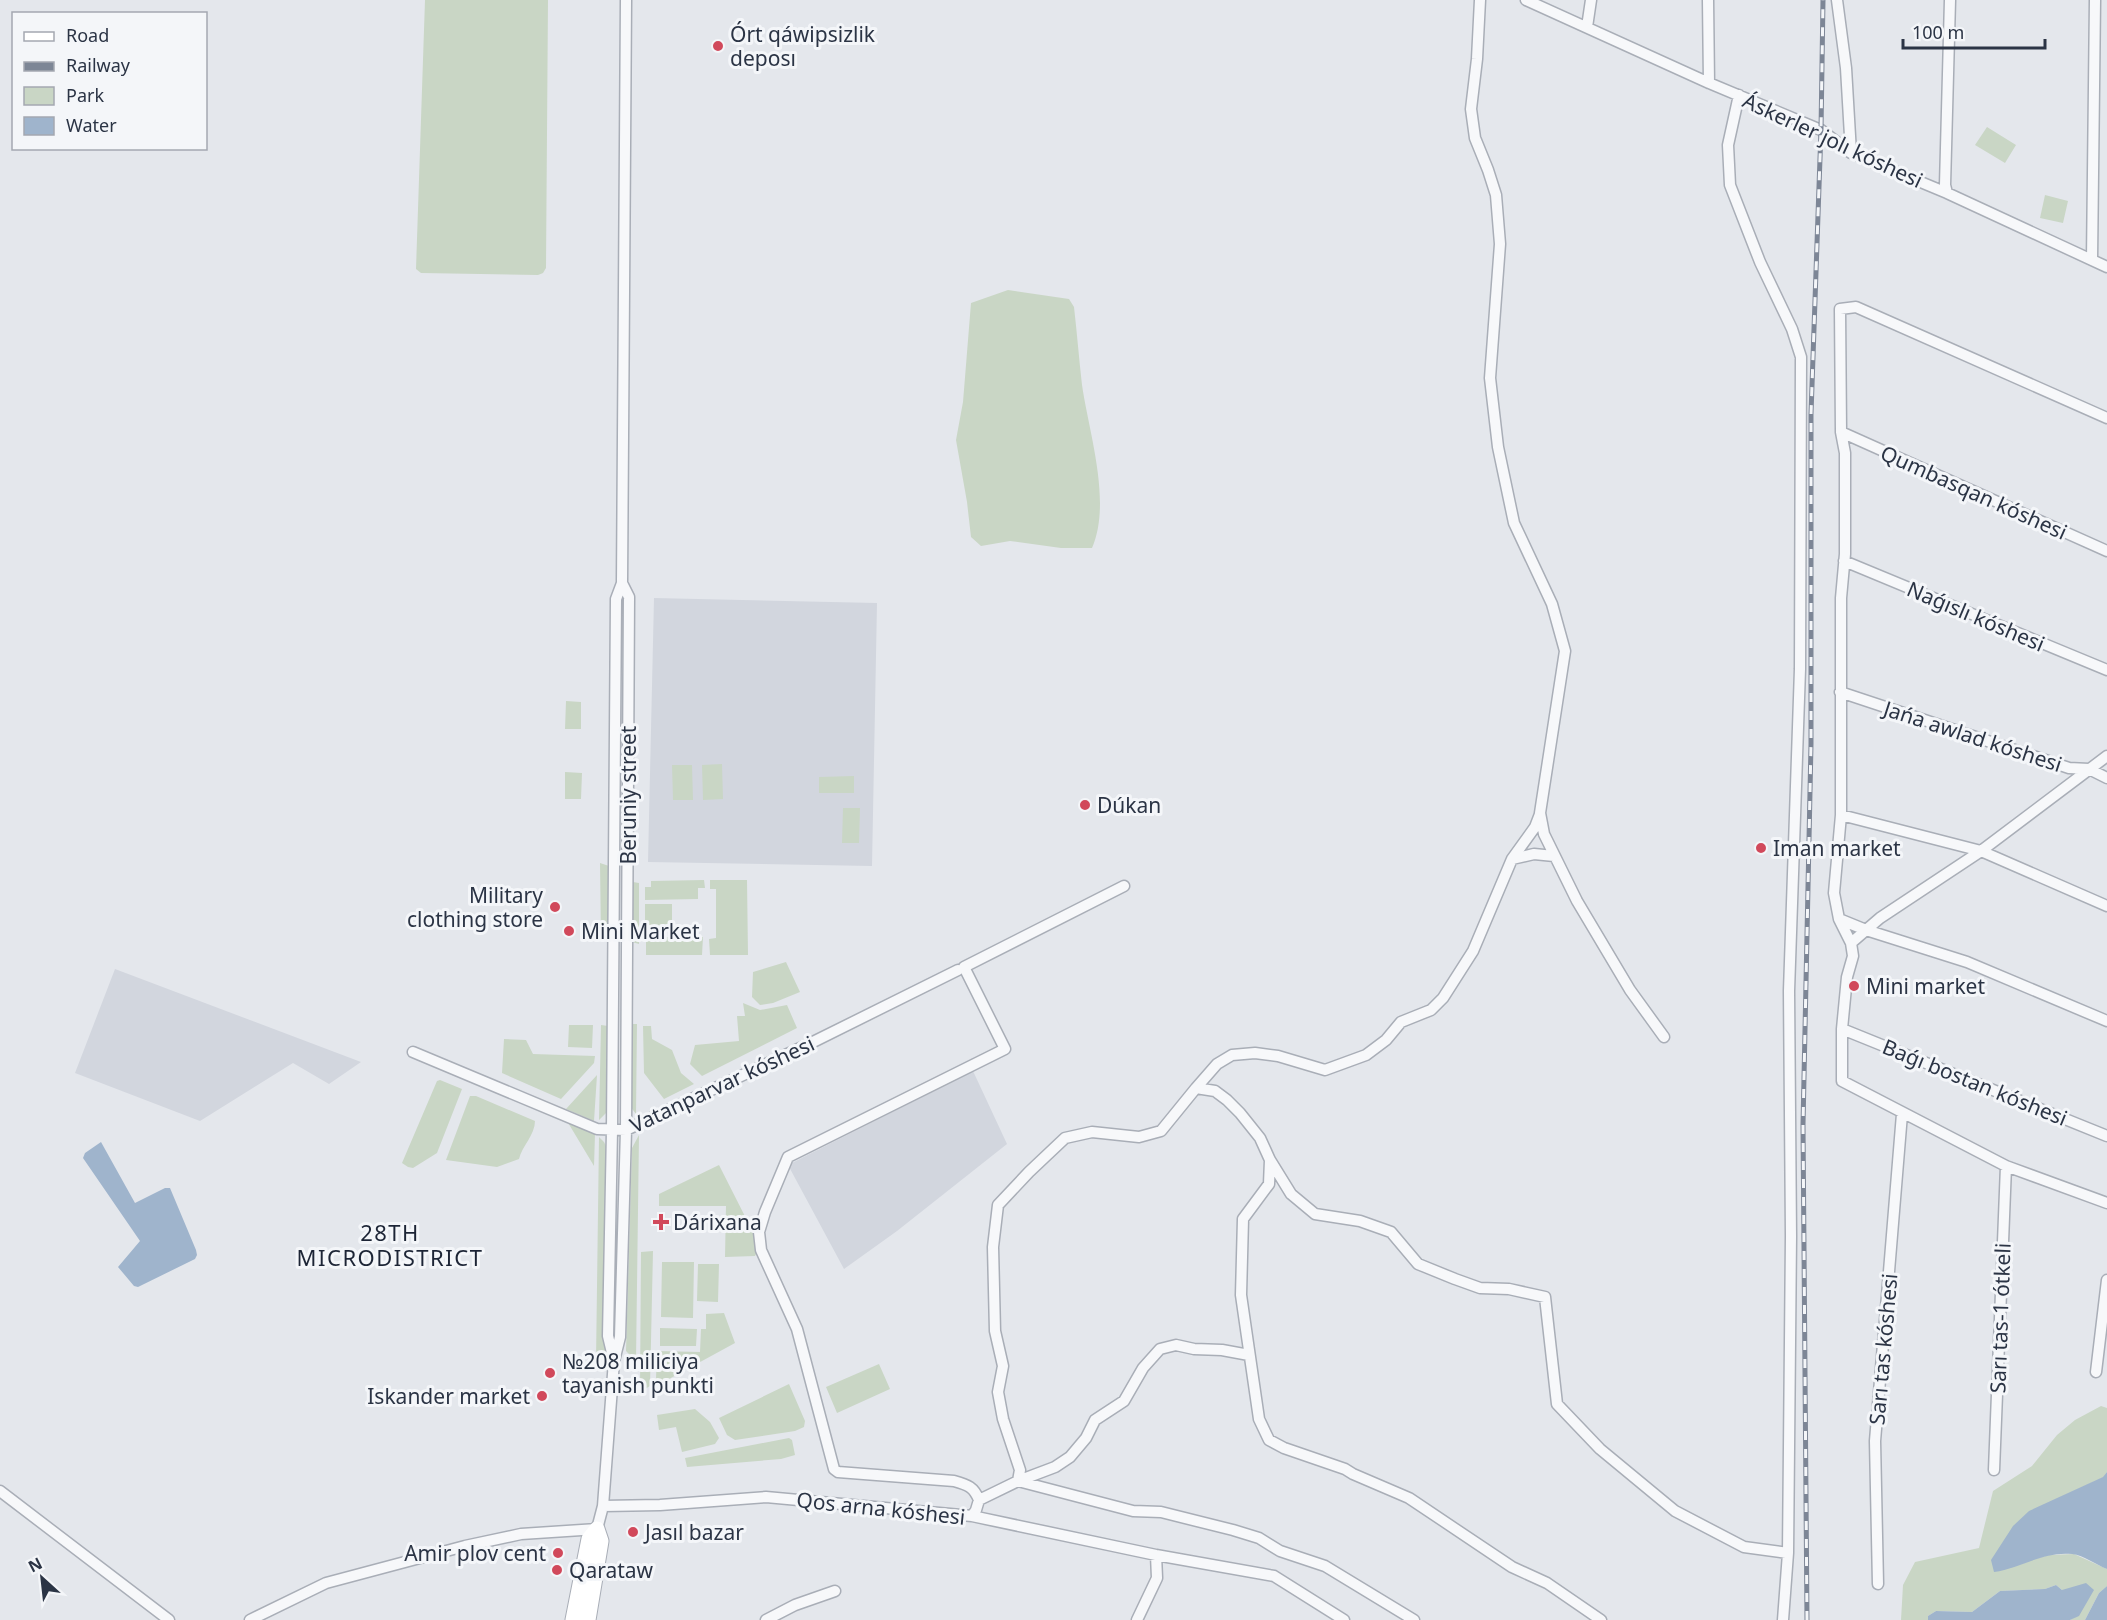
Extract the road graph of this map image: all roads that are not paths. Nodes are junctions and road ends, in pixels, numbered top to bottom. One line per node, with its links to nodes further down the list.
1 (626, 0): 20 (street)
2 (1480, 0): 28 (street)
3 (1526, 0): 9 (street, Áskerler jolı kóshesi)
4 (1591, 0): 9 (street)
5 (1708, 0): 10 (street)
6 (1837, 0): 12 (street)
7 (1950, 0): 13 (street)
8 (2095, 0): 14 (street)
9 (1587, 27): 10 (street, Áskerler jolı kóshesi)
10 (1708, 83): 11 (street, Áskerler jolı kóshesi)
11 (1739, 95): 12 (street, Áskerler jolı kóshesi); 62 (street)
12 (1851, 153): 13 (street, Áskerler jolı kóshesi)
13 (1947, 193): 14 (street, Áskerler jolı kóshesi)
14 (2092, 260): 15 (street, Áskerler jolı kóshesi)
15 (2107, 267)
16 (2107, 418): 17 (street)
17 (1841, 432): 18 (street, Qumbasqan kóshesi); 19 (street)
18 (2107, 551)
19 (1845, 561): 21 (street, Naǵıslı kóshesi); 22 (street)
20 (622, 583): 23 (street, Beruniy street); 24 (street, Beruniy street)
21 (2107, 670)
22 (1840, 692): 26 (street, Jańa awlad kóshesi); 29 (street)
23 (615, 751): 24 (street); 45 (street, Beruniy street)
24 (628, 751): 46 (street, Beruniy street)
25 (2107, 756): 26 (street)
26 (2089, 769): 27 (street, Jańa awlad kóshesi); 30 (street)
27 (2107, 778)
28 (1540, 813): 31 (street); 32 (street)
29 (1841, 815): 30 (street); 35 (street)
30 (1981, 851): 34 (street); 36 (street)
31 (1554, 856): 32 (street); 41 (street)
32 (1512, 859): 43 (street)
33 (1124, 886): 38 (street, Vatanparvar kóshesi)
34 (2107, 906)
35 (1839, 919): 36 (street); 37 (street)
36 (1866, 930): 37 (street); 39 (street)
37 (1851, 944): 40 (street)
38 (961, 968): 46 (street, Vatanparvar kóshesi); 58 (street)
39 (2107, 1021)
40 (1842, 1029): 44 (street); 47 (street, Baǵı bostan kóshesi)
41 (1664, 1037)
42 (413, 1052): 45 (street, Vatanparvar kóshesi)
43 (1196, 1088): 48 (street); 56 (street)
44 (1902, 1114): 49 (street); 64 (street, Sarı tas kóshesi)
45 (612, 1130): 46 (street, Vatanparvar kóshesi); 53 (street, Beruniy street)
46 (626, 1130): 53 (street, Beruniy street)
47 (2107, 1136)
48 (1270, 1160): 52 (street); 62 (street)
49 (2006, 1166): 50 (street); 55 (street, Sarı tas-1 ótkeli)
50 (2107, 1203)
51 (2107, 1280): 54 (street)
52 (1249, 1355): 56 (street); 74 (street)
53 (614, 1361): 59 (street)
54 (2096, 1372)
55 (1994, 1470)
56 (1018, 1481): 58 (street); 73 (street)
57 (0, 1491): 66 (street)
58 (979, 1500): 60 (street)
59 (603, 1506): 60 (street, Qos arna kóshesi); 61 (street)
60 (972, 1516): 63 (street, Qos arna kóshesi)
61 (597, 1528): 67 (street); 68 (street); 69 (street)
62 (1788, 1553): 75 (street)
63 (1156, 1555): 71 (street); 72 (street, Qos arna kóshesi)
64 (1878, 1584)
65 (835, 1591): 70 (street)
66 (169, 1620)
67 (250, 1620)
68 (573, 1620)
69 (588, 1620)
70 (766, 1620)
71 (1137, 1620)
72 (1344, 1620)
73 (1414, 1620)
74 (1601, 1620)
75 (1783, 1620)

